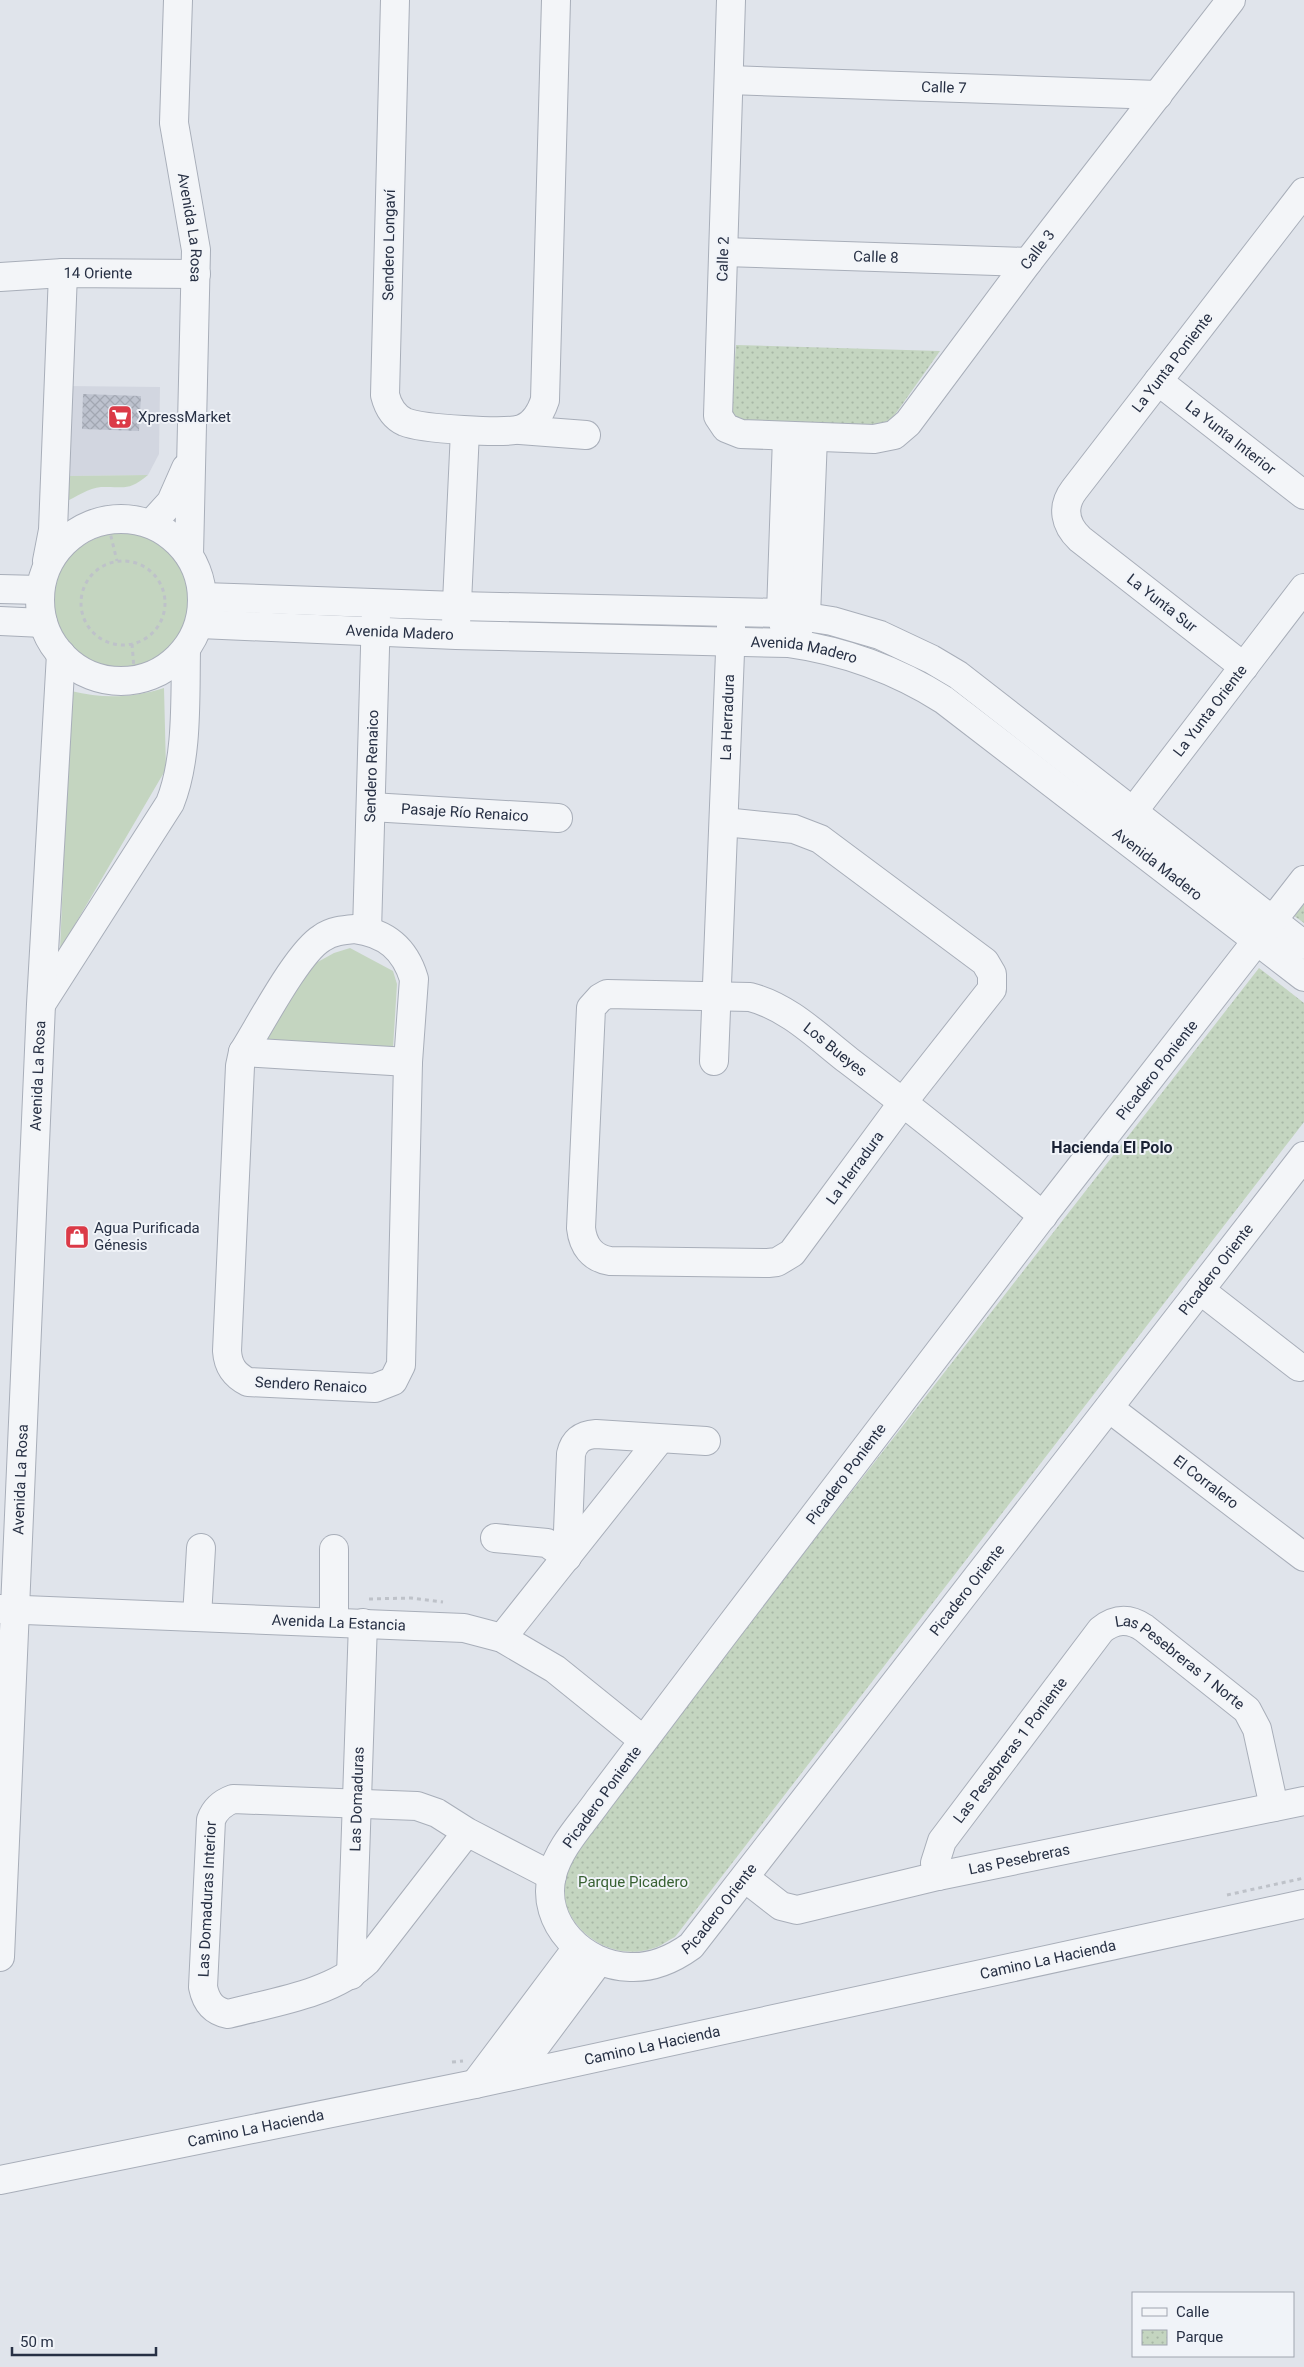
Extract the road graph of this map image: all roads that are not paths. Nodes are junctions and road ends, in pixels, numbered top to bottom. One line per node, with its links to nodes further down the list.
1 (178, 0): 12 (street, Avenida La Rosa)
2 (395, 0): 16 (street, Sendero Longaví)
3 (556, 0): 15 (street)
4 (732, 0): 6 (street, Calle 2)
5 (1231, 0): 7 (street, Calle 3)
6 (729, 80): 7 (street, Calle 7); 9 (street, Calle 2)
7 (1158, 94): 10 (street, Calle 3)
8 (1304, 192): 14 (street, La Yunta Poniente)
9 (724, 252): 10 (street, Calle 8); 18 (street, Calle 2)
10 (1028, 262): 18 (street, Calle 3)
11 (63, 273): 12 (street, 14 Oriente); 13 (street, 14 Oriente); 24 (street)
12 (196, 274): 19 (street, Avenida La Rosa)
13 (0, 277)
14 (1158, 381): 20 (street, La Yunta Interior); 22 (street, La Yunta Poniente)
15 (520, 430): 16 (street, Sendero Longaví); 17 (street, Sendero Longaví)
16 (465, 431): 29 (street)
17 (586, 435)
18 (800, 437): 31 (street)
19 (191, 455): 21 (street, Avenida La Rosa); 23 (street, Avenida La Rosa)
20 (1304, 495)
21 (151, 524): 23 (street); 24 (street)
22 (1080, 539): 41 (street, La Yunta Sur)
23 (189, 555): 27 (street)
24 (43, 580): 26 (street); 33 (street)
25 (1304, 588): 41 (street, La Yunta Oriente)
26 (0, 589)
27 (203, 596): 28 (street, Avenida Madero); 34 (street)
28 (377, 602): 29 (street, Avenida Madero); 35 (street, Sendero Renaico)
29 (457, 606): 30 (street, Avenida Madero); 36 (street)
30 (731, 613): 31 (street, Avenida Madero); 37 (street, La Herradura)
31 (794, 615): 38 (street); 43 (street, Avenida Madero)
32 (0, 621): 33 (street)
33 (43, 623): 40 (street)
34 (200, 624): 35 (street, Avenida Madero); 39 (street)
35 (376, 631): 36 (street, Avenida Madero); 42 (street, Sendero Renaico)
36 (456, 635): 37 (street, Avenida Madero)
37 (731, 644): 38 (street, Avenida Madero); 45 (street, La Herradura)
38 (788, 644): 46 (street, Avenida Madero)
39 (186, 650): 40 (street); 53 (street, Avenida La Rosa)
40 (61, 654): 53 (street, Avenida La Rosa)
41 (1244, 667): 43 (street, La Yunta Oriente)
42 (370, 808): 44 (street, Pasaje Río Renaico); 48 (street, Sendero Renaico)
43 (1133, 812): 46 (street, La Yunta Oriente); 49 (street, Avenida Madero)
44 (558, 818)
45 (724, 822): 52 (street, La Herradura); 58 (street, La Herradura)
46 (1116, 833): 49 (street, Avenida Madero)
47 (1304, 880): 49 (street, Picadero Poniente)
48 (367, 930): 55 (street, Sendero Renaico); 57 (street, Sendero Renaico)
49 (1266, 930): 50 (street, Avenida Madero); 51 (street, Avenida Madero); 61 (street, Picadero Poniente)
50 (1304, 945)
51 (1304, 977)
52 (716, 996): 54 (street, Los Bueyes); 56 (street, La Herradura); 58 (street, Los Bueyes)
53 (41, 1004): 72 (street, Avenida La Rosa)
54 (591, 1008): 58 (street, La Herradura)
55 (243, 1052): 57 (street); 57 (street, Sendero Renaico)
56 (714, 1060)
57 (408, 1062)
58 (903, 1102): 61 (street, Los Bueyes)
59 (1304, 1156): 60 (street, Picadero Oriente)
60 (1295, 1187): 62 (street, Picadero Oriente)
61 (1043, 1216): 78 (street, Picadero Poniente)
62 (1200, 1290): 63 (street); 64 (street, Picadero Oriente)
63 (1299, 1367)
64 (1109, 1408): 71 (street, El Corralero); 85 (street, Picadero Oriente)
65 (660, 1439): 66 (street); 70 (street); 70 (street)
66 (706, 1441)
67 (495, 1538): 70 (street)
68 (201, 1548): 73 (street)
69 (334, 1549): 74 (street)
70 (567, 1556): 77 (street)
71 (1304, 1557)
72 (8, 1609): 73 (street, Avenida La Estancia); 88 (street, Avenida La Rosa)
73 (197, 1617): 74 (street, Avenida La Estancia)
74 (334, 1622): 75 (street, Avenida La Estancia)
75 (364, 1623): 77 (street, Avenida La Estancia); 80 (street, Las Domaduras)
76 (1101, 1630): 81 (street, Las Pesebreras 1 Norte); 84 (street, Las Pesebreras 1 Poniente)
77 (502, 1638): 78 (street, Avenida La Estancia)
78 (643, 1740): 83 (street, Picadero Poniente)
79 (1304, 1801): 81 (street, Las Pesebreras)
80 (358, 1803): 82 (street, Las Domaduras Interior); 89 (street, Las Domaduras); 89 (street, Las Domaduras Interior)
81 (1274, 1807): 84 (street, Las Pesebreras)
82 (467, 1832): 83 (street, Las Domaduras Interior); 89 (street, Las Domaduras Interior)
83 (552, 1876): 87 (street, Picadero Poniente)
84 (938, 1876): 85 (street, Las Pesebreras)
85 (745, 1878): 87 (street, Picadero Oriente)
86 (1304, 1904): 90 (street, Camino La Hacienda)
87 (588, 1954): 90 (street); 91 (street)
88 (0, 1957)
89 (351, 1975)
90 (514, 2075): 91 (street, Camino La Hacienda)
91 (474, 2084): 92 (street, Camino La Hacienda)
92 (0, 2180)

